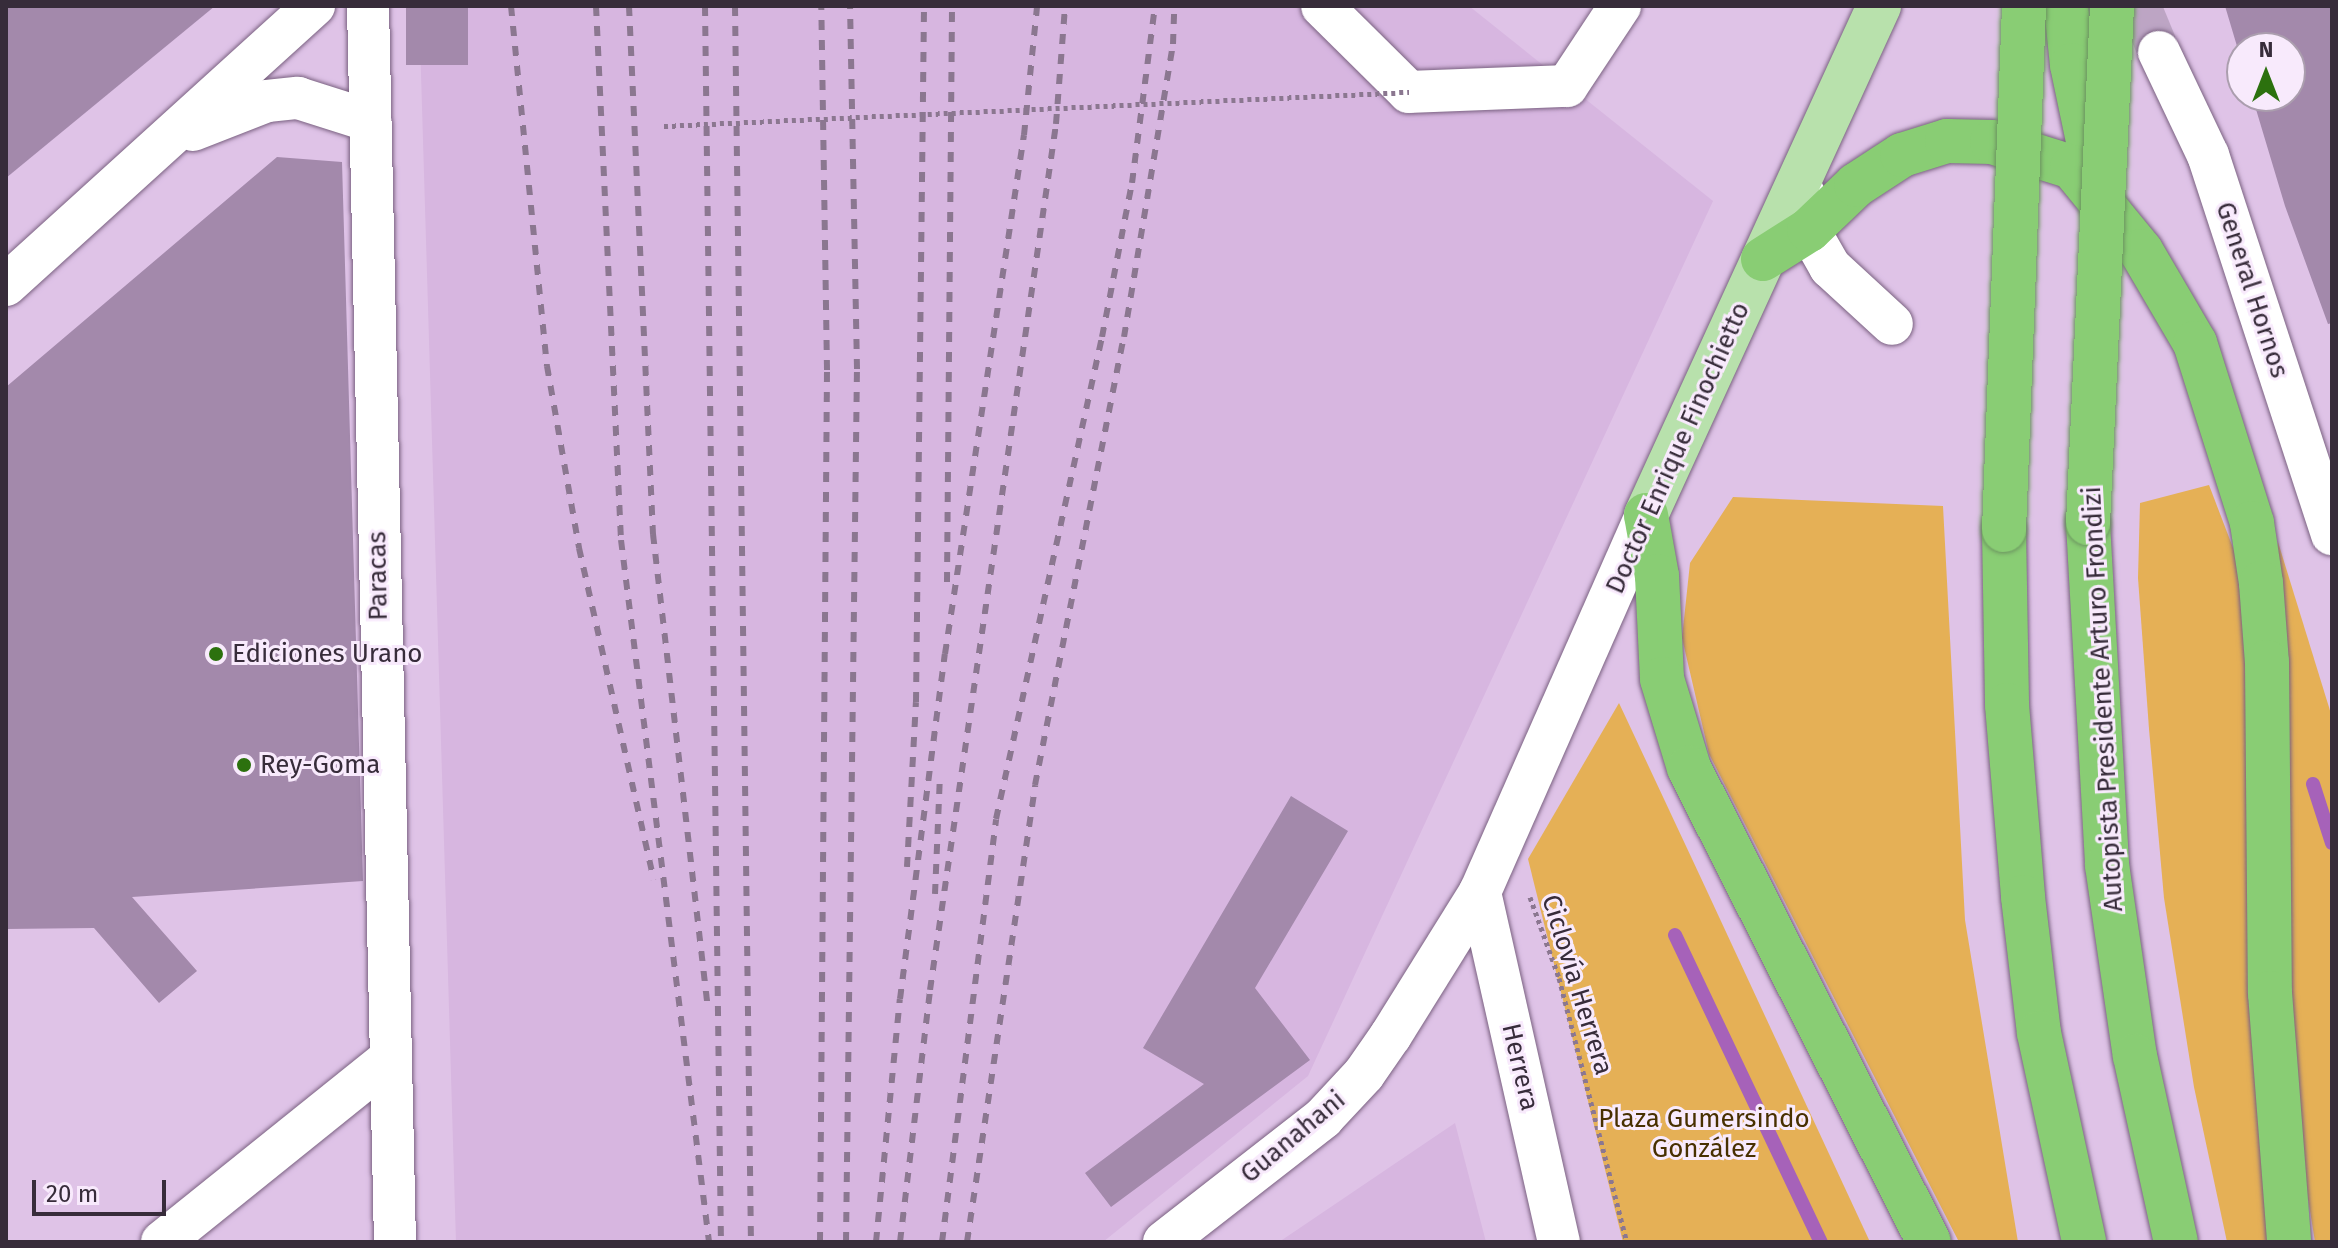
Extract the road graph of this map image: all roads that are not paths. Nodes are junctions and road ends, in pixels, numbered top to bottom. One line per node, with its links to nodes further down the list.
1 (314, 6): 11 (street)
2 (368, 6): 10 (street, Paracas)
3 (1322, 6): 4 (street)
4 (1620, 6)
5 (1879, 6): 12 (main road, Doctor Enrique Finochietto)
6 (2024, 6): 27 (highway, bridge)
7 (2066, 6): 13 (highway)
8 (2112, 6): 28 (highway, Autopista Presidente Arturo Frondizi, bridge)
9 (2159, 52): 19 (street, General Hornos)
10 (370, 121): 11 (street); 21 (street, Paracas)
11 (159, 146): 16 (street)
12 (1802, 178): 14 (street); 15 (main road, Doctor Enrique Finochietto)
13 (2099, 195): 14 (highway); 29 (highway)
14 (1809, 230): 15 (highway); 17 (street)
15 (1763, 259): 18 (main road, Doctor Enrique Finochietto)
16 (6, 285)
17 (1892, 324)
18 (1646, 515): 20 (street, Doctor Enrique Finochietto); 26 (highway)
19 (2332, 534)
20 (1480, 892): 24 (street, Guanahani); 25 (street, Herrera)
21 (387, 1061): 22 (street); 23 (street, Paracas)
22 (162, 1242)
23 (395, 1242)
24 (1164, 1242)
25 (1559, 1242)
26 (1929, 1242)
27 (2084, 1242)
28 (2176, 1242)
29 (2289, 1242)

